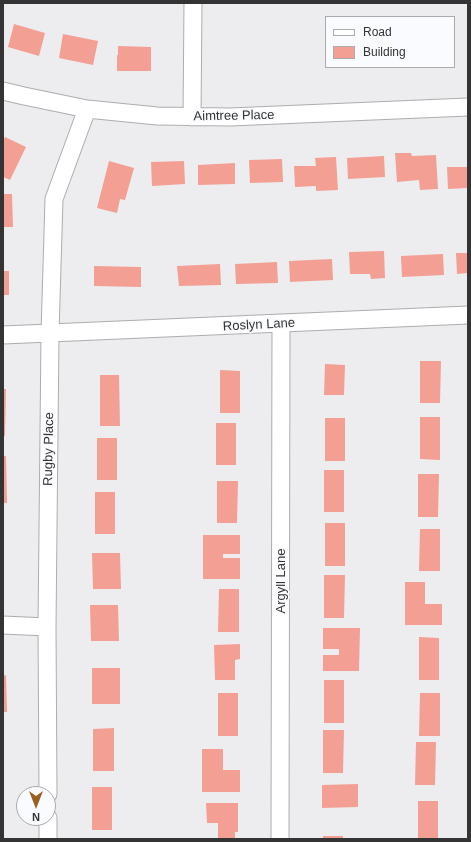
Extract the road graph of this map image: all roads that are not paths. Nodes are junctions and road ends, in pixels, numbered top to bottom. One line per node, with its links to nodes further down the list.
1 (193, 3): 5 (street)
2 (3, 91): 4 (street, Aimtree Place)
3 (468, 107): 5 (street, Aimtree Place)
4 (87, 109): 5 (street, Aimtree Place); 8 (street, Rugby Place)
5 (192, 117)
6 (468, 315): 7 (street, Roslyn Lane)
7 (281, 324): 8 (street, Roslyn Lane); 15 (street, Argyll Lane)
8 (50, 334): 9 (street, Roslyn Lane); 11 (street, Rugby Place)
9 (3, 335)
10 (3, 625): 11 (street)
11 (47, 627): 12 (street, Rugby Place)
12 (48, 786)
13 (48, 826): 14 (street)
14 (48, 839)
15 (280, 839)

